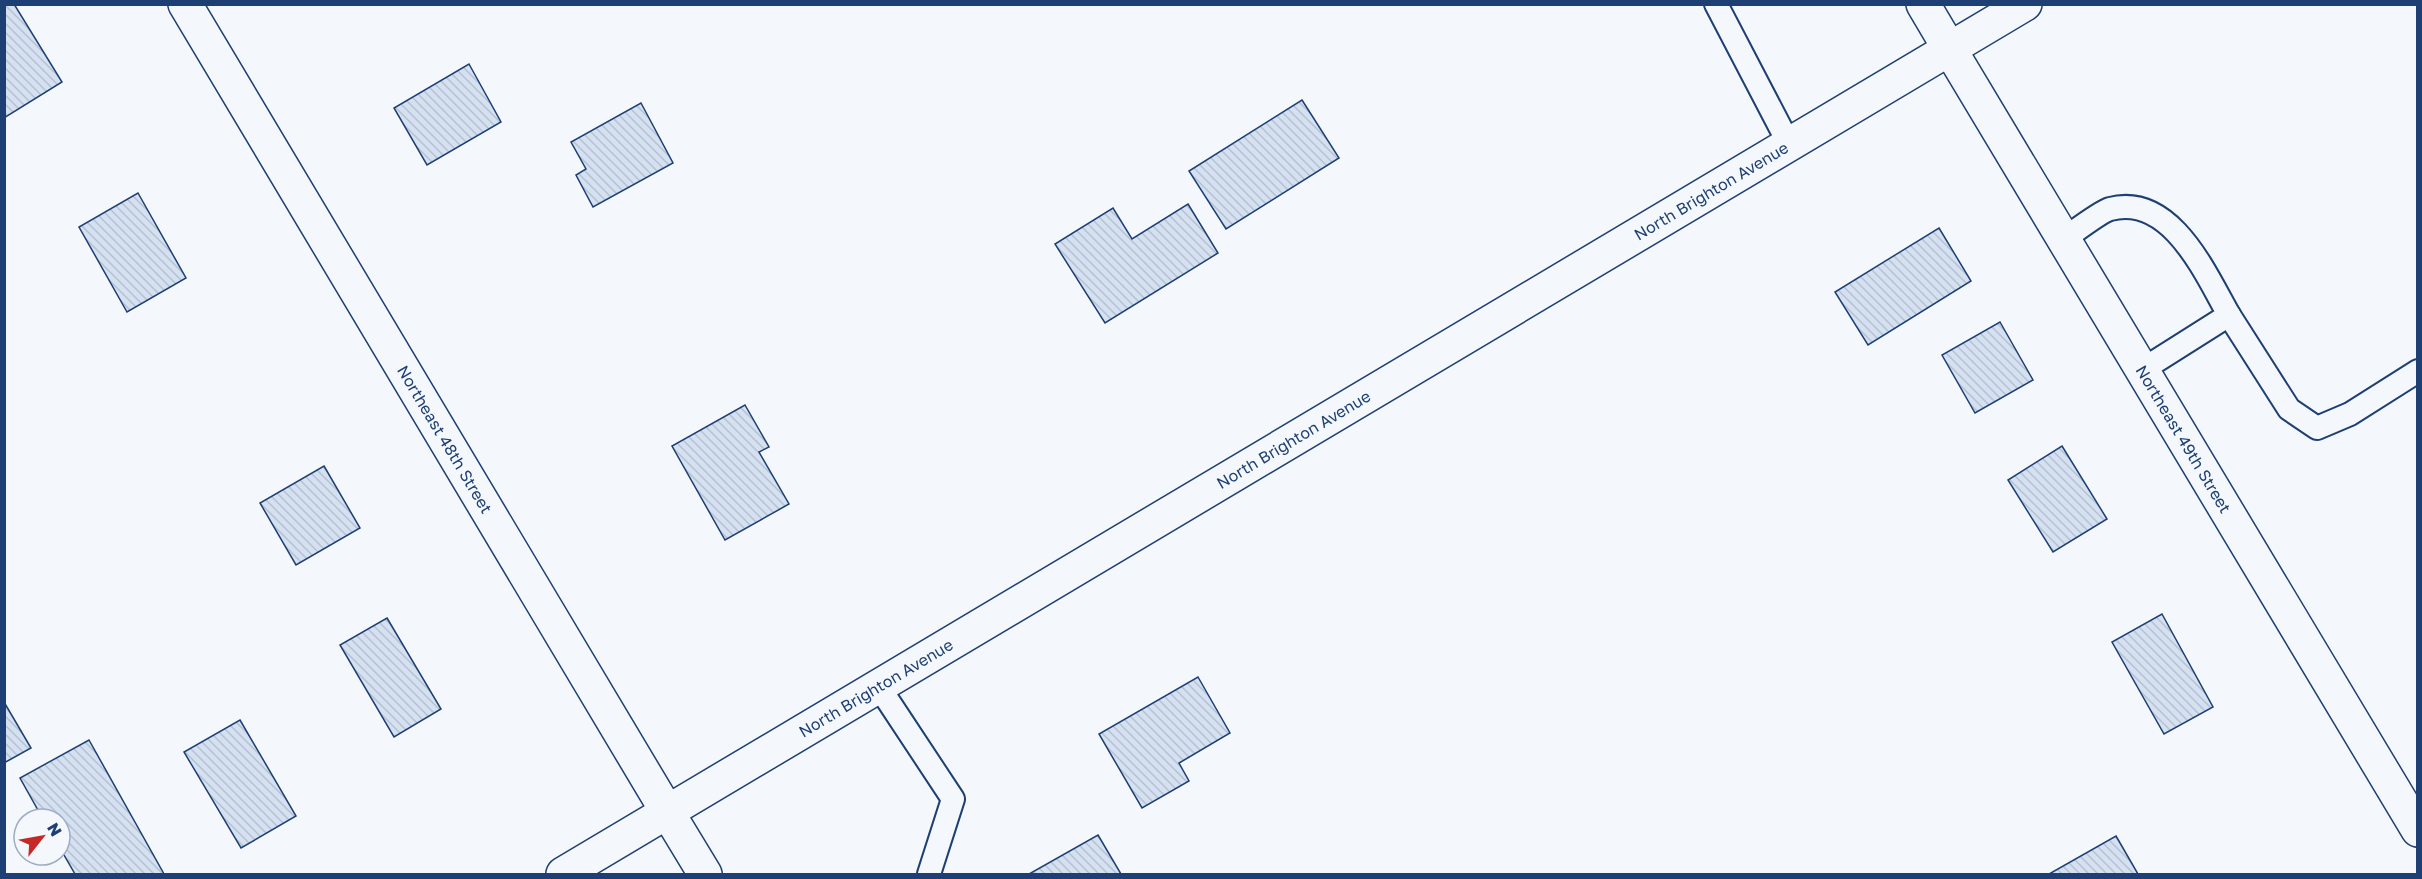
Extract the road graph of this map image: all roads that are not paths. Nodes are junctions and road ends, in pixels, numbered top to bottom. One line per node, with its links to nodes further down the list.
1 (185, 4): 12 (main road, Northeast 48th Street)
2 (1716, 4): 6 (lane)
3 (1923, 4): 5 (main road, Northeast 49th Street)
4 (2025, 4): 5 (main road, North Brighton Avenue)
5 (1949, 48): 6 (main road, North Brighton Avenue); 7 (main road, Northeast 49th Street)
6 (1789, 144): 11 (main road, North Brighton Avenue)
7 (2064, 239): 8 (lane); 9 (main road, Northeast 49th Street)
8 (2229, 315): 9 (lane); 10 (lane)
9 (2142, 370): 13 (main road, Northeast 49th Street)
10 (2418, 371)
11 (879, 687): 12 (main road, North Brighton Avenue); 16 (lane)
12 (668, 813): 14 (main road, North Brighton Avenue); 15 (main road, Northeast 48th Street)
13 (2418, 830)
14 (563, 874)
15 (705, 874)
16 (929, 874)

